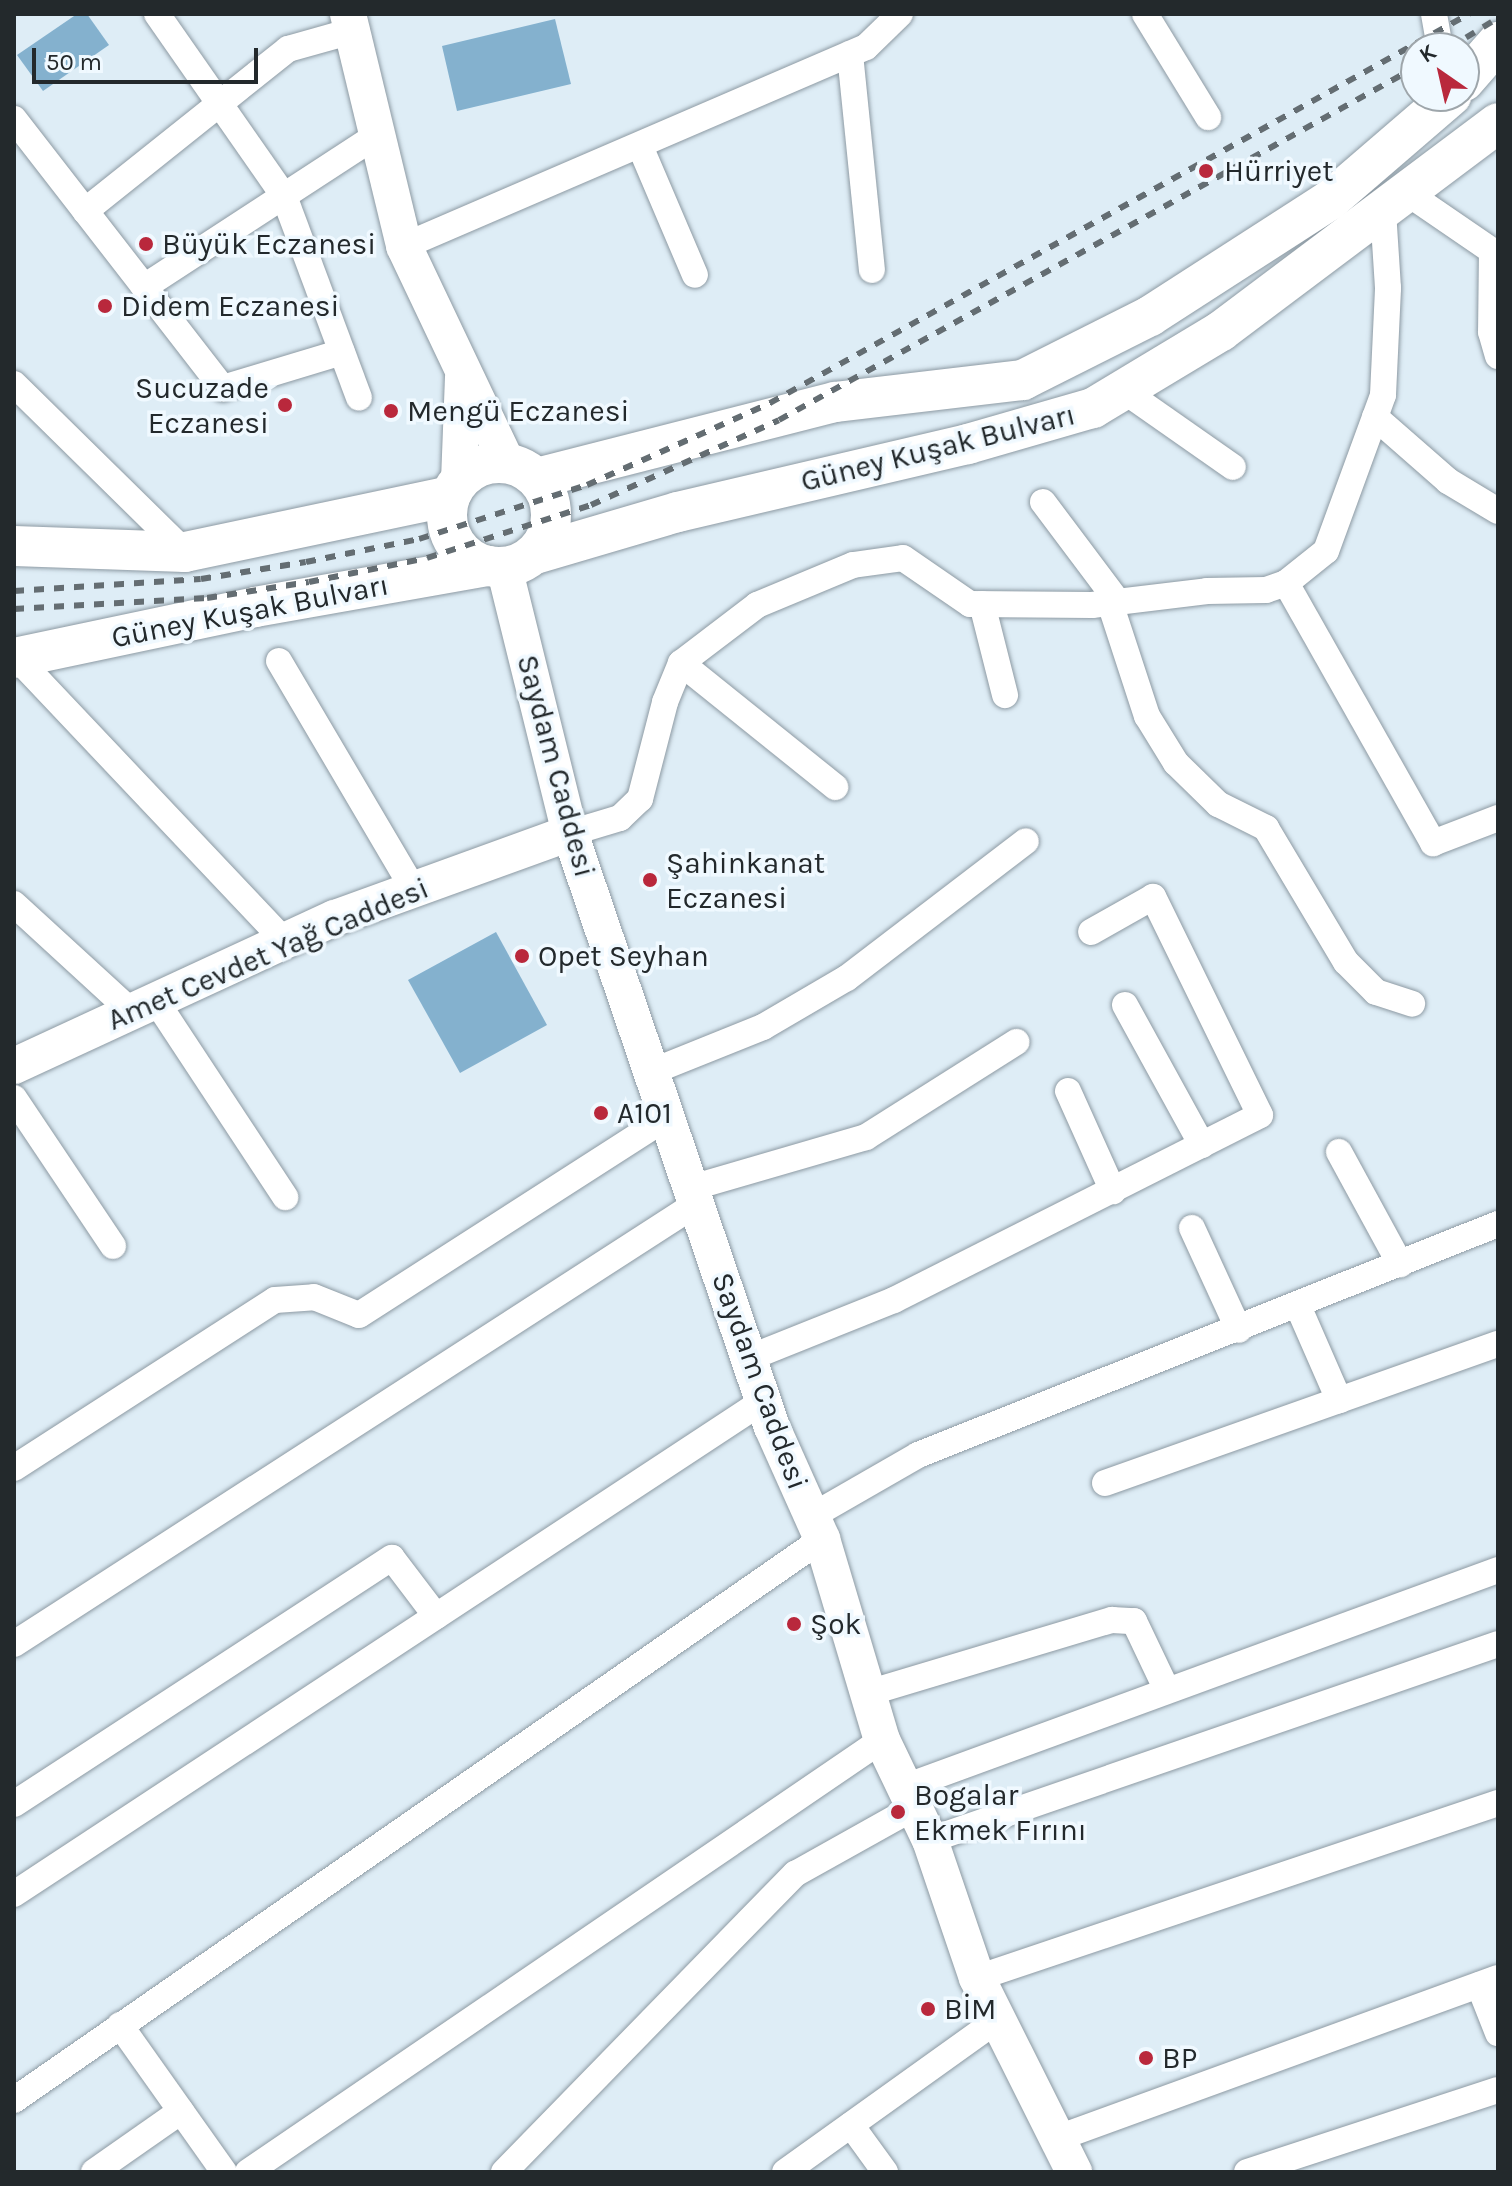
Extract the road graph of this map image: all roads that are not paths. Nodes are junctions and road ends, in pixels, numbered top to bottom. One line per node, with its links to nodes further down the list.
1 (157, 14): 8 (street)
2 (900, 14): 6 (street)
3 (1145, 14): 10 (street)
4 (350, 23): 8 (street); 13 (main road)
5 (1498, 42): 7 (main road, Güney Kuşak Bulvarı)
6 (850, 54): 14 (street); 20 (street)
7 (1480, 62)
8 (220, 106): 15 (street); 17 (street)
9 (1431, 112): 31 (main road, Güney Kuşak Bulvarı)
10 (1208, 117)
11 (14, 119): 17 (street)
12 (1498, 123): 16 (main road, Güney Kuşak Bulvarı)
13 (377, 135): 15 (street); 18 (main road)
14 (640, 146): 18 (street); 21 (street)
15 (284, 196): 22 (street); 23 (street)
16 (1394, 201): 19 (street); 27 (main road, Güney Kuşak Bulvarı); 29 (street)
17 (85, 211): 22 (street)
18 (404, 246): 25 (main road)
19 (1495, 254): 24 (street)
20 (872, 270)
21 (695, 275)
22 (144, 287): 23 (street)
23 (342, 352): 28 (street)
24 (1498, 356)
25 (463, 372): 31 (main road); 32 (main road)
26 (14, 384): 36 (street)
27 (1123, 390): 30 (street); 37 (main road, Güney Kuşak Bulvarı)
28 (359, 398)
29 (1375, 417): 34 (street); 38 (street)
30 (1233, 467)
31 (522, 470): 32 (main road); 37 (main road)
32 (454, 489): 36 (main road); 37 (main road)
33 (1043, 502): 39 (street)
34 (1498, 511)
35 (14, 546): 36 (main road)
36 (185, 552)
37 (509, 562): 41 (main road, Güney Kuşak Bulvarı); 47 (main road, Saydam Caddesi)
38 (1286, 583): 39 (street); 46 (street)
39 (1114, 603): 40 (street); 53 (street)
40 (982, 604): 43 (street); 44 (street)
41 (16, 658): 52 (street)
42 (279, 661): 49 (street)
43 (681, 663): 45 (street); 47 (street)
44 (1005, 695)
45 (835, 787)
46 (1498, 818)
47 (570, 833): 49 (main road, Amet Cevdet Yağ Caddesi); 58 (main road, Saydam Caddesi)
48 (1026, 841): 58 (street)
49 (414, 890): 52 (main road, Amet Cevdet Yağ Caddesi)
50 (14, 904): 55 (street)
51 (1091, 932): 62 (street)
52 (285, 941): 55 (main road, Amet Cevdet Yağ Caddesi)
53 (1412, 1004)
54 (1125, 1005): 62 (street)
55 (144, 1006): 57 (main road, Amet Cevdet Yağ Caddesi); 66 (street)
56 (1016, 1042): 65 (street)
57 (14, 1066)
58 (651, 1072): 61 (main road, Saydam Caddesi)
59 (1068, 1091): 64 (street)
60 (14, 1098): 69 (street)
61 (667, 1117): 65 (main road, Saydam Caddesi); 77 (street)
62 (1202, 1145): 64 (street)
63 (1339, 1152): 70 (street)
64 (1113, 1191): 74 (street)
65 (693, 1196): 74 (main road, Saydam Caddesi); 82 (street)
66 (285, 1197)
67 (1498, 1224): 70 (street)
68 (1192, 1228): 72 (street)
69 (113, 1246)
70 (1400, 1264): 71 (street)
71 (1298, 1306): 72 (street); 75 (street)
72 (1239, 1330): 79 (street)
73 (1498, 1344): 75 (street)
74 (749, 1358): 76 (main road, Saydam Caddesi)
75 (1339, 1400): 78 (street)
76 (763, 1401): 79 (main road, Saydam Caddesi); 81 (street)
77 (14, 1468)
78 (1105, 1483)
79 (817, 1528): 85 (main road, Saydam Caddesi); 95 (street)
80 (1498, 1570): 84 (street)
81 (436, 1616): 89 (street); 91 (street)
82 (14, 1644)
83 (1498, 1644): 90 (street)
84 (1166, 1688): 85 (street); 87 (street)
85 (868, 1693): 86 (main road, Saydam Caddesi)
86 (882, 1740): 87 (main road, Saydam Caddesi); 104 (street)
87 (910, 1797): 90 (main road, Saydam Caddesi); 105 (street)
88 (1498, 1803): 92 (street)
89 (14, 1804)
90 (930, 1840): 92 (main road, Saydam Caddesi)
91 (14, 1894)
92 (977, 1978): 94 (main road, Saydam Caddesi)
93 (1489, 1981): 96 (street); 101 (street)
94 (1000, 2018): 100 (street); 101 (main road, Saydam Caddesi)
95 (120, 2025): 98 (street); 99 (street)
96 (1498, 2033)
97 (1498, 2090): 109 (street)
98 (14, 2100)
99 (181, 2111): 102 (street); 103 (street)
100 (851, 2125): 106 (street); 107 (street)
101 (1058, 2138): 108 (main road, Saydam Caddesi)
102 (94, 2172)
103 (224, 2172)
104 (248, 2172)
105 (504, 2172)
106 (785, 2172)
107 (885, 2172)
108 (1074, 2172)
109 (1247, 2172)

